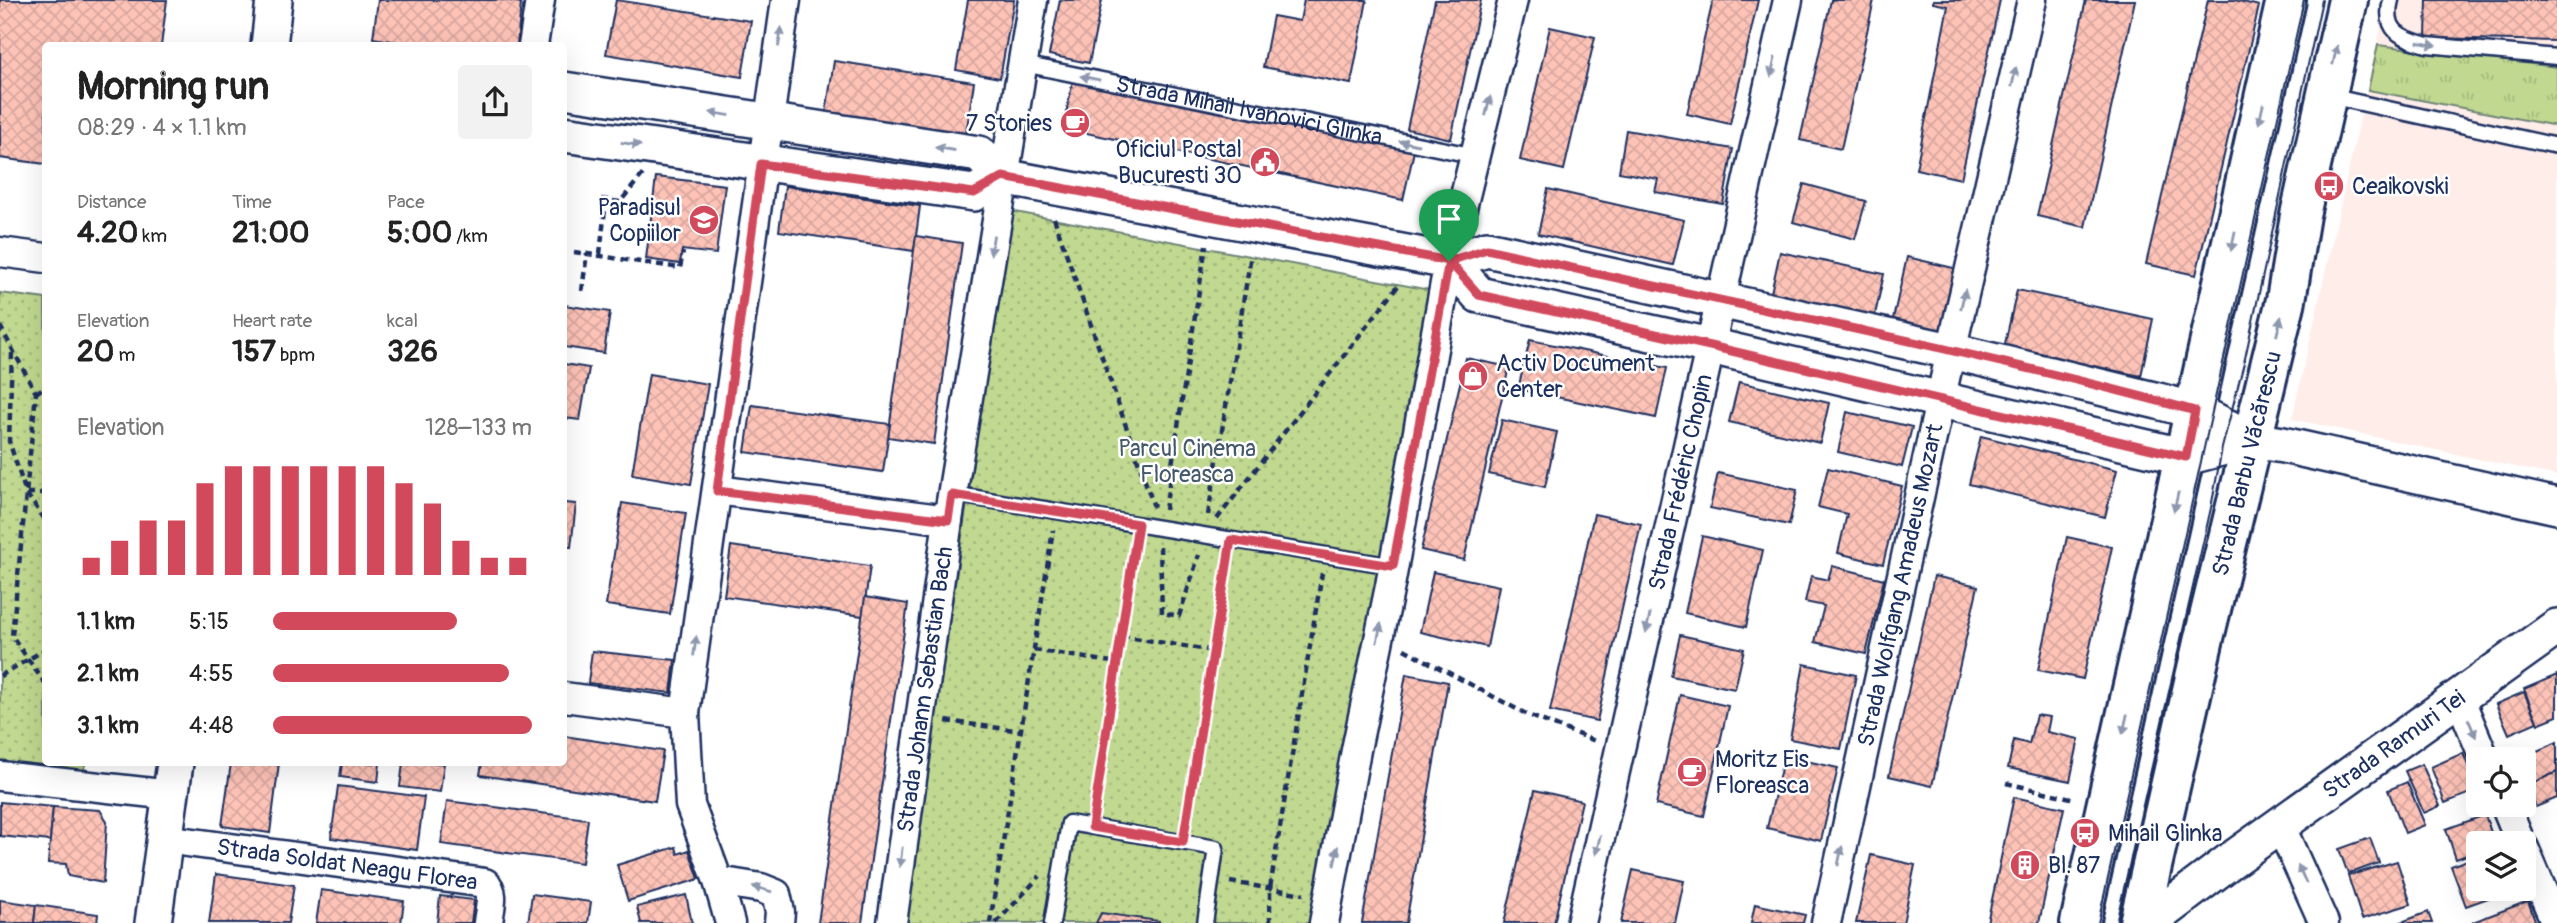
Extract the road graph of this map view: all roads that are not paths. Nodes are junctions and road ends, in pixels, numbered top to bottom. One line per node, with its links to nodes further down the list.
1 (274, 0): 11 (street)
2 (540, 0): 12 (street)
3 (786, 0): 17 (street, one-way to 3)
4 (1033, 0): 14 (street, Strada Johann Sebastian Bach)
5 (1513, 0): 20 (street, one-way to 5)
6 (1788, 0): 26 (street, Strada Frédéric Chopin, one-way to 26)
7 (2032, 0): 28 (street, Strada Wolfgang Amadeus Mozart, one-way to 7)
8 (2286, 0): 30 (main road, one-way to 30)
9 (2348, 0): 16 (main road, Strada Barbu Văcărescu, one-way to 9)
10 (2391, 0): 13 (lane, one-way to 13)
11 (269, 42)
12 (534, 42)
13 (2557, 57)
14 (1023, 64): 20 (lane, Strada Mihail Ivanovici Glinka, one-way to 14); 22 (street, Strada Johann Sebastian Bach)
15 (567, 90): 17 (street, one-way to 15)
16 (2326, 96): 19 (lane); 31 (main road, Strada Barbu Văcărescu, one-way to 16)
17 (767, 122): 21 (street); 22 (street, one-way to 17)
18 (567, 134): 21 (street, one-way to 21)
19 (2557, 146)
20 (1476, 156): 25 (street)
21 (761, 164): 22 (street); 33 (street)
22 (1003, 177): 25 (street); 35 (street, Strada Johann Sebastian Bach, one-way to 35)
23 (0, 252): 24 (street)
24 (42, 257)
25 (1435, 259): 26 (street); 27 (street); 36 (street)
26 (1719, 301): 27 (street, Strada Frédéric Chopin); 28 (street)
27 (1710, 346): 29 (street); 58 (street, Strada Frédéric Chopin, one-way to 58)
28 (1951, 351): 29 (street, Strada Wolfgang Amadeus Mozart); 30 (street)
29 (1941, 400): 32 (street); 59 (street, Strada Wolfgang Amadeus Mozart, one-way to 29)
30 (2195, 411): 31 (street); 32 (main road)
31 (2252, 440): 32 (street); 34 (street); 46 (main road, Strada Barbu Văcărescu)
32 (2186, 457): 60 (main road, one-way to 60)
33 (717, 491): 35 (street); 40 (street, one-way to 33)
34 (2557, 506)
35 (950, 508): 36 (lane); 55 (street, Strada Johann Sebastian Bach, one-way to 55)
36 (1393, 566): 50 (street, one-way to 36)
37 (2557, 627): 39 (street, Strada Ramuri Tei)
38 (567, 697): 40 (street)
39 (2459, 697): 41 (street, one-way to 41); 44 (street, Strada Ramuri Tei)
40 (685, 713): 49 (street)
41 (2480, 747)
42 (0, 776): 43 (street)
43 (173, 779): 45 (street)
44 (2280, 825): 47 (street, Strada Ramuri Tei); 63 (street, one-way to 44)
45 (165, 839): 51 (street); 52 (street, Strada Soldat Neagu Florea)
46 (2156, 852): 47 (street, Strada Ramuri Tei); 61 (main road, Strada Barbu Văcărescu)
47 (2230, 861): 62 (street, Strada Ramuri Tei)
48 (2536, 878): 64 (street)
49 (718, 881): 53 (street); 54 (street, one-way to 49)
50 (1326, 910)
51 (153, 923)
52 (488, 923)
53 (730, 923)
54 (779, 923)
55 (892, 923)
56 (1052, 923): 57 (lane)
57 (1205, 923)
58 (1581, 923)
59 (1826, 923)
60 (2080, 923)
61 (2139, 923)
62 (2148, 923)
63 (2324, 923)
64 (2556, 923)

